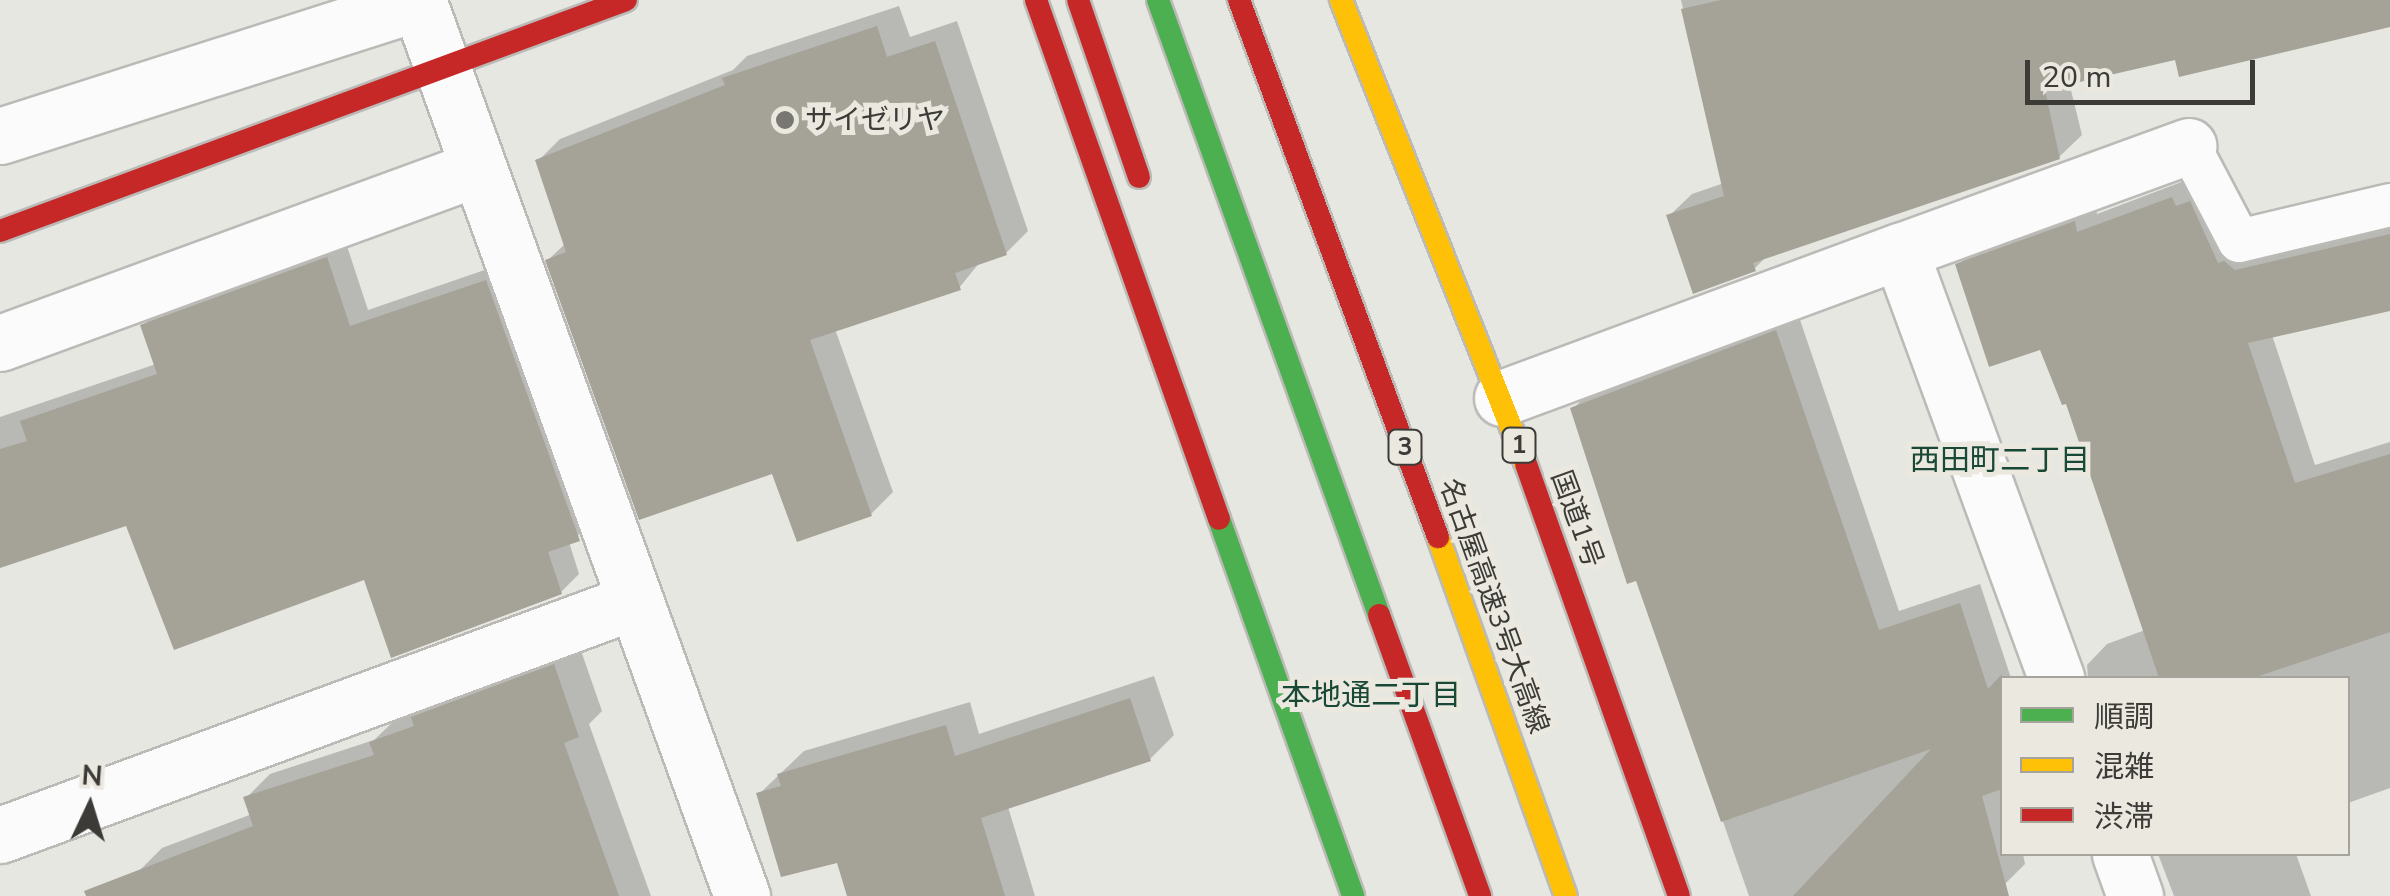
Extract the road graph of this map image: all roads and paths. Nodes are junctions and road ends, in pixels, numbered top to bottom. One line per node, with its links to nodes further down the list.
1 (626, 0): 8 (main road)
2 (1036, 0): 23 (main road)
3 (1078, 0): 12 (main road)
4 (1158, 0): 24 (main road)
5 (1239, 0): 25 (main road, 名古屋高速3号大高線 / 3)
6 (1341, 0): 17 (main road, 国道1号 / 1)
7 (418, 1): 8 (street); 9 (street)
8 (444, 67): 11 (street); 14 (main road)
9 (0, 136)
10 (2189, 146): 13 (lane); 15 (street)
11 (478, 168): 16 (street); 18 (street)
12 (1148, 202)
13 (2390, 205)
14 (0, 231)
15 (1900, 251): 17 (street); 19 (street)
16 (0, 343)
17 (1502, 398): 26 (main road, 国道1号 / 1)
18 (635, 601): 20 (street); 22 (street)
19 (2055, 676)
20 (0, 835)
21 (2121, 856): 27 (street)
22 (742, 896)
23 (1354, 896)
24 (1480, 896)
25 (1566, 896)
26 (1680, 896)
27 (2136, 896)

